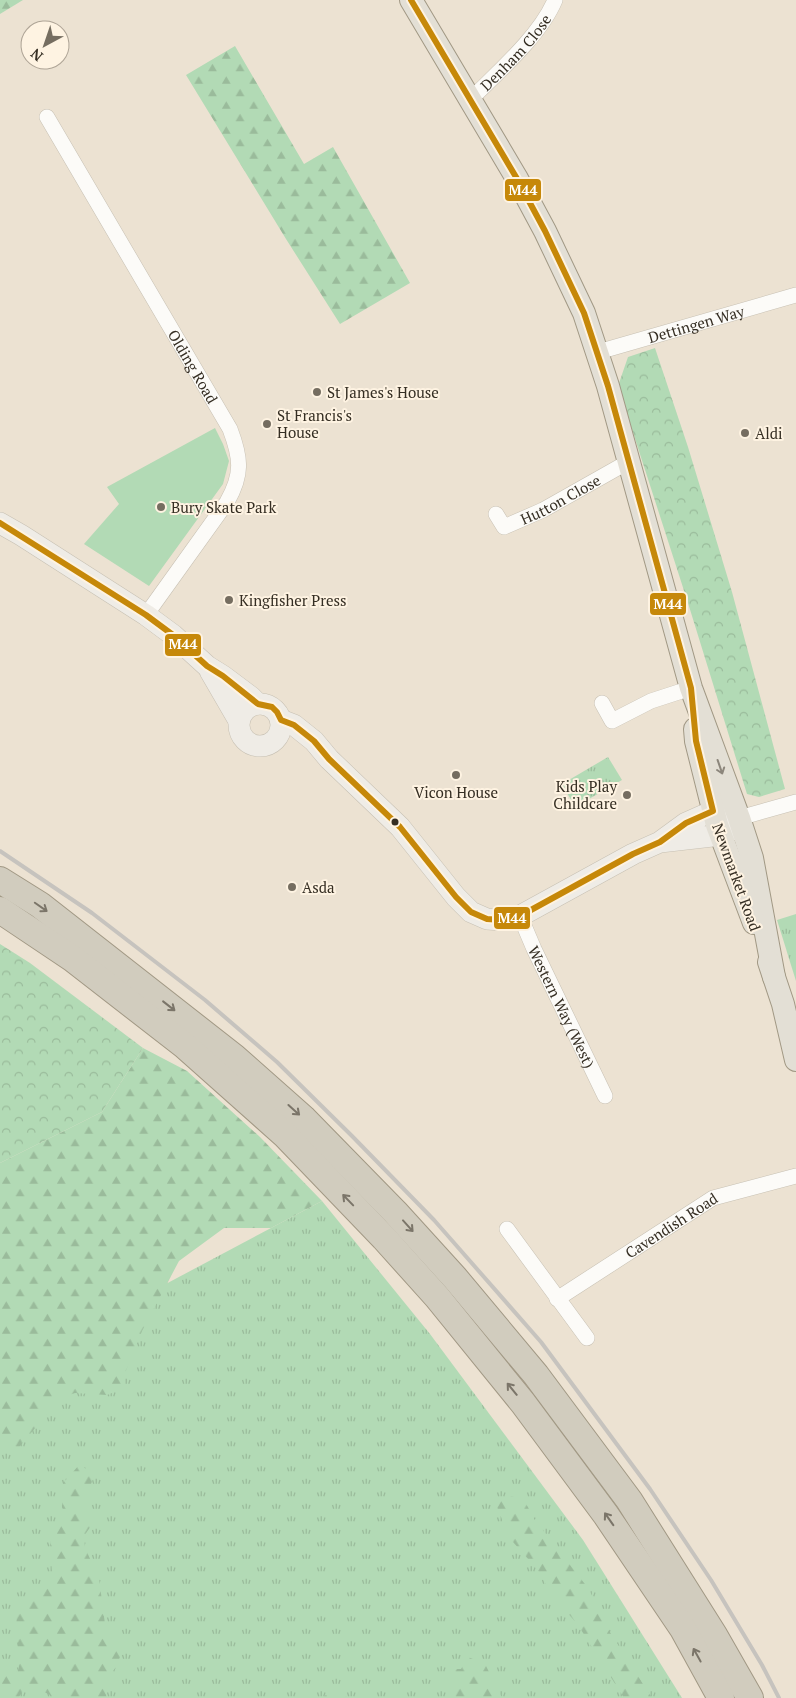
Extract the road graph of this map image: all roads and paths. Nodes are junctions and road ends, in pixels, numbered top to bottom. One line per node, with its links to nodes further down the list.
1 (410, 0): 3 (main road, Newmarket Road)
2 (555, 0): 3 (street, Denham Close)
3 (470, 100): 6 (main road, Newmarket Road)
4 (47, 117): 10 (street, Olding Road)
5 (796, 294): 6 (street, Dettingen Way)
6 (598, 352): 7 (main road, Newmarket Road)
7 (628, 462): 8 (street, Hutton Close); 12 (main road, Newmarket Road)
8 (496, 514)
9 (0, 523): 10 (street)
10 (146, 615): 11 (street)
11 (207, 666): 14 (street); 15 (street)
12 (691, 688): 13 (street); 18 (main road, Newmarket Road); 19 (main road, Newmarket Road, one-way to 19)
13 (602, 703)
14 (258, 704): 15 (street); 16 (street)
15 (240, 721): 16 (street)
16 (279, 729): 24 (street)
17 (796, 802): 19 (street)
18 (713, 811): 19 (street); 20 (main road, Newmarket Road); 21 (street)
19 (739, 818): 20 (street); 25 (main road, Newmarket Road)
20 (721, 835): 21 (street); 25 (main road, Newmarket Road)
21 (660, 842): 24 (street)
22 (0, 880): 34 (highway, one-way to 34)
23 (0, 910): 33 (highway, one-way to 23)
24 (520, 916): 28 (street, Western Way (West))
25 (774, 976): 26 (main road, Newmarket Road)
26 (790, 1002): 27 (main road, Newmarket Road)
27 (796, 1060)
28 (606, 1096)
29 (796, 1176): 31 (street, Cavendish Road)
30 (507, 1229): 31 (street)
31 (557, 1299): 32 (street)
32 (587, 1338)
33 (721, 1698)
34 (750, 1698)

